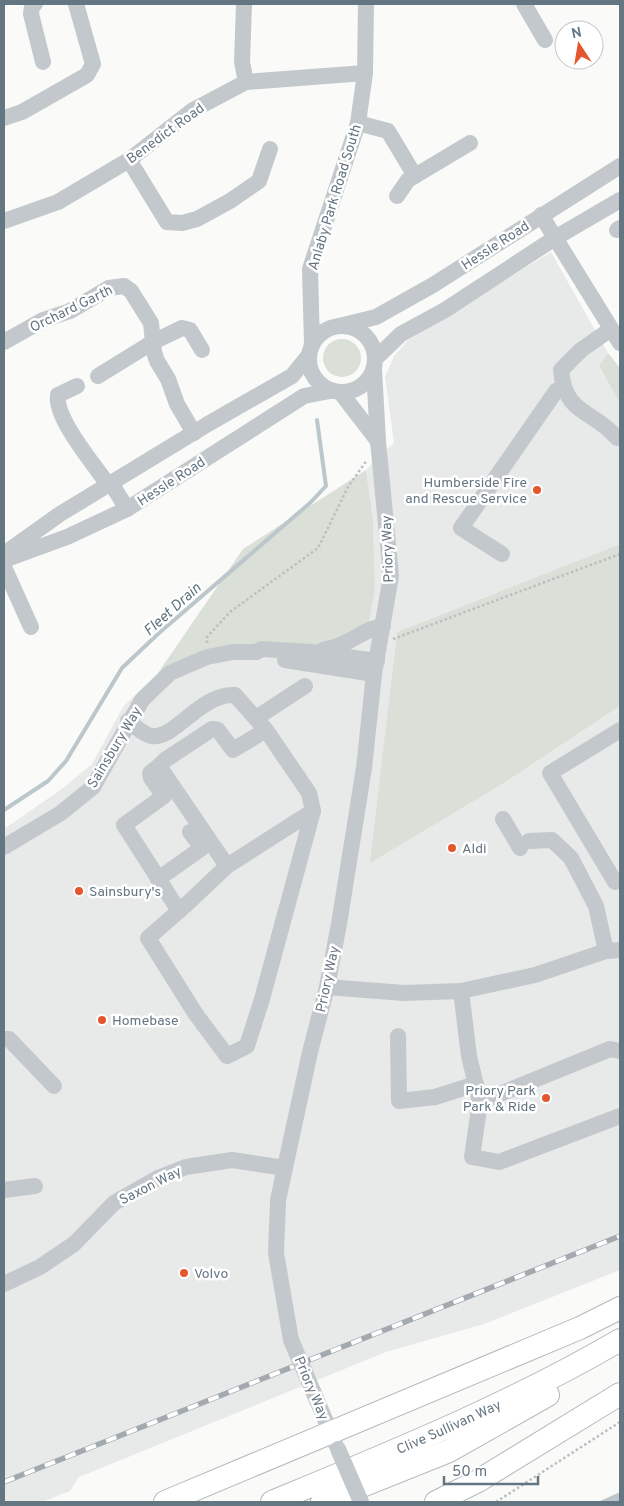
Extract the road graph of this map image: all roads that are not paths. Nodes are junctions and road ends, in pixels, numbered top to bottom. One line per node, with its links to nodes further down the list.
1 (35, 4): 7 (street)
2 (76, 4): 10 (street)
3 (244, 4): 9 (street)
4 (366, 4): 8 (street, Anlaby Park Road South)
5 (524, 4): 6 (street)
6 (544, 40)
7 (43, 62)
8 (365, 73): 9 (street, Benedict Road); 11 (street, Anlaby Park Road South)
9 (246, 82): 14 (street, Benedict Road)
10 (4, 118)
11 (358, 123): 16 (street); 22 (street, Anlaby Park Road South)
12 (470, 143): 16 (street)
13 (270, 149): 14 (street)
14 (129, 160): 20 (street, Benedict Road)
15 (620, 166): 19 (street, Hessle Road)
16 (415, 176): 17 (street)
17 (397, 196)
18 (620, 200): 21 (street, Hessle Road)
19 (541, 215): 21 (street); 23 (street, Hessle Road)
20 (4, 221)
21 (555, 238): 24 (street); 30 (street, Hessle Road)
22 (310, 300): 23 (street); 29 (street, Anlaby Park Road South)
23 (336, 326): 29 (street); 30 (street)
24 (611, 329): 27 (street); 33 (street)
25 (4, 342): 26 (street, Orchard Garth)
26 (153, 342): 28 (street); 31 (street); 35 (street, Orchard Garth)
27 (620, 343)
28 (202, 350)
29 (310, 350): 34 (street); 35 (street, Hessle Road)
30 (375, 364): 34 (street); 37 (street, Priory Way)
31 (98, 376)
32 (77, 386): 38 (street)
33 (563, 387): 36 (street); 41 (street)
34 (336, 392): 37 (street); 39 (street, Hessle Road)
35 (194, 433): 38 (street, Hessle Road)
36 (617, 438)
37 (379, 447): 44 (street, Priory Way)
38 (110, 484): 39 (street); 40 (street, Hessle Road)
39 (127, 509): 42 (street, Hessle Road)
40 (4, 554)
41 (502, 554)
42 (4, 560)
43 (4, 567): 45 (street)
44 (383, 626): 47 (street); 48 (street, Priory Way)
45 (31, 627)
46 (256, 652): 47 (street, Sainsbury Way); 48 (street, Sainsbury Way); 50 (street, Sainsbury Way)
47 (311, 652): 48 (street, Sainsbury Way)
48 (375, 668): 63 (street, Priory Way)
49 (305, 686): 51 (street)
50 (128, 721): 51 (street); 57 (street, Sainsbury Way)
51 (261, 724): 53 (street); 55 (street)
52 (620, 730): 60 (street)
53 (158, 766): 54 (street); 58 (street)
54 (164, 796): 59 (street); 59 (street)
55 (313, 812): 58 (street); 61 (street)
56 (503, 819): 62 (street)
57 (4, 847)
58 (227, 866): 61 (street)
59 (158, 879): 61 (street)
60 (615, 882)
61 (179, 911)
62 (613, 950): 64 (street)
63 (327, 987): 64 (street); 72 (street, Priory Way)
64 (460, 991): 68 (street)
65 (398, 1036): 68 (street)
66 (4, 1039): 69 (street)
67 (620, 1051): 70 (street)
68 (476, 1084): 70 (street)
69 (54, 1086)
70 (480, 1102): 71 (street)
71 (620, 1116)
72 (285, 1168): 75 (street, Saxon Way); 80 (street, Priory Way, bridge)
73 (34, 1186): 74 (street)
74 (4, 1190)
75 (6, 1282)
76 (620, 1308): 80 (highway)
77 (620, 1340): 82 (highway, Clive Sullivan Way)
78 (620, 1354): 83 (highway, Clive Sullivan Way)
79 (620, 1394): 85 (highway)
80 (334, 1440): 81 (highway); 84 (street, Priory Way, bridge)
81 (165, 1502)
82 (272, 1502)
83 (322, 1502)
84 (361, 1502)
85 (436, 1502)

